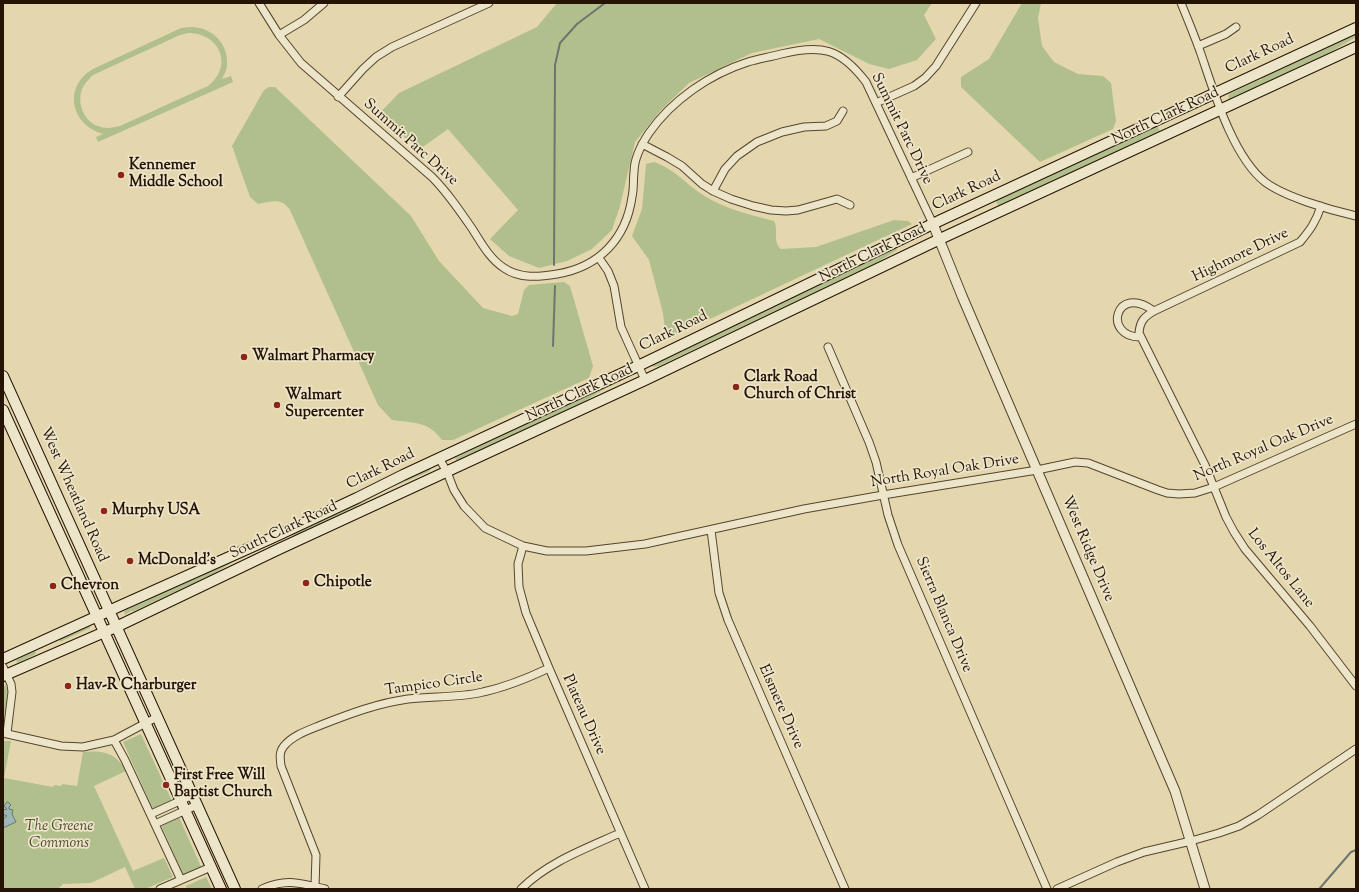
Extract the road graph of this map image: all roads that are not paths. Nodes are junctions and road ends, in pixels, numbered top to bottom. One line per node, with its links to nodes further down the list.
1 (259, 3): 8 (street, Summit Parc Drive)
2 (324, 3): 8 (street)
3 (490, 3): 12 (street)
4 (976, 3): 13 (street)
5 (1181, 3): 9 (street)
6 (1236, 27): 9 (street)
7 (1356, 28): 11 (main road, Clark Road)
8 (279, 35): 12 (street, Summit Parc Drive)
9 (1198, 46): 11 (street)
10 (1356, 47): 14 (main road, North Clark Road)
11 (1214, 93): 14 (street); 23 (main road, Clark Road)
12 (338, 96): 25 (street, Summit Parc Drive)
13 (876, 103): 16 (street, Summit Parc Drive); 18 (street, Summit Parc Drive)
14 (1220, 109): 21 (street); 24 (main road, North Clark Road)
15 (843, 112): 19 (street)
16 (642, 144): 19 (street); 25 (street, Summit Parc Drive)
17 (968, 152): 18 (street)
18 (911, 178): 23 (street, Summit Parc Drive)
19 (713, 190): 20 (street)
20 (850, 205)
21 (1321, 206): 22 (street); 26 (street, Highmore Drive)
22 (1356, 216)
23 (933, 224): 24 (street, West Ridge Drive); 29 (main road, Clark Road)
24 (940, 239): 31 (main road, North Clark Road); 36 (street, West Ridge Drive)
25 (599, 258): 29 (street)
26 (1154, 311): 27 (street); 27 (street)
27 (1141, 337): 38 (street, Los Altos Lane)
28 (828, 347): 41 (street, Sierra Blanca Drive)
29 (638, 366): 31 (street); 35 (main road, Clark Road)
30 (3, 376): 32 (main road, West Wheatland Road)
31 (645, 380): 37 (main road, North Clark Road)
32 (14, 401): 33 (main road); 39 (main road, West Wheatland Road)
33 (3, 409): 40 (main road, West Wheatland Road)
34 (1356, 424): 38 (street, North Royal Oak Drive)
35 (439, 458): 37 (street, North Royal Oak Drive); 43 (main road, Clark Road)
36 (1038, 470): 38 (street, North Royal Oak Drive); 41 (street, North Royal Oak Drive); 66 (street, West Ridge Drive)
37 (447, 472): 44 (street, North Royal Oak Drive); 45 (main road, South Clark Road)
38 (1214, 487): 53 (street, Los Altos Lane)
39 (54, 488): 40 (main road); 46 (main road, West Wheatland Road)
40 (41, 494): 47 (main road, West Wheatland Road)
41 (883, 494): 42 (street, North Royal Oak Drive); 78 (street, Sierra Blanca Drive)
42 (711, 530): 44 (street, North Royal Oak Drive); 77 (street, Elsmere Drive)
43 (274, 537): 45 (main road); 46 (main road, Clark Road)
44 (523, 546): 51 (street, Plateau Drive)
45 (280, 549): 48 (main road, South Clark Road)
46 (109, 610): 47 (main road, Clark Road); 48 (main road, West Wheatland Road)
47 (97, 616): 49 (main road, West Wheatland Road); 50 (main road, Clark Road)
48 (116, 627): 49 (main road, South Clark Road); 54 (main road, West Wheatland Road)
49 (104, 632): 52 (main road, South Clark Road); 55 (main road, West Wheatland Road)
50 (3, 659)
51 (549, 668): 65 (street, Plateau Drive); 69 (street, Tampico Circle)
52 (4, 673): 56 (street)
53 (1356, 686)
54 (157, 718): 55 (street); 59 (main road, West Wheatland Road)
55 (145, 723): 57 (street); 60 (main road, West Wheatland Road)
56 (5, 733): 57 (street)
57 (114, 740): 63 (street)
58 (1356, 750): 66 (street)
59 (193, 795): 60 (street); 61 (main road, West Wheatland Road)
60 (181, 801): 62 (main road, West Wheatland Road); 63 (street)
61 (197, 805): 62 (street); 72 (main road, West Wheatland Road)
62 (185, 811): 64 (street); 67 (main road, West Wheatland Road)
63 (151, 814): 64 (street)
64 (155, 824): 68 (street)
65 (620, 833): 75 (street); 76 (street, Plateau Drive)
66 (1191, 841): 79 (street); 80 (street, West Ridge Drive)
67 (211, 867): 68 (street); 71 (main road, West Wheatland Road)
68 (181, 880): 70 (street)
69 (315, 887): 73 (street); 74 (street)
70 (160, 889)
71 (221, 889)
72 (235, 889)
73 (262, 889)
74 (325, 889)
75 (521, 889)
76 (645, 889)
77 (846, 889)
78 (1047, 889)
79 (1057, 889)
80 (1205, 889)

